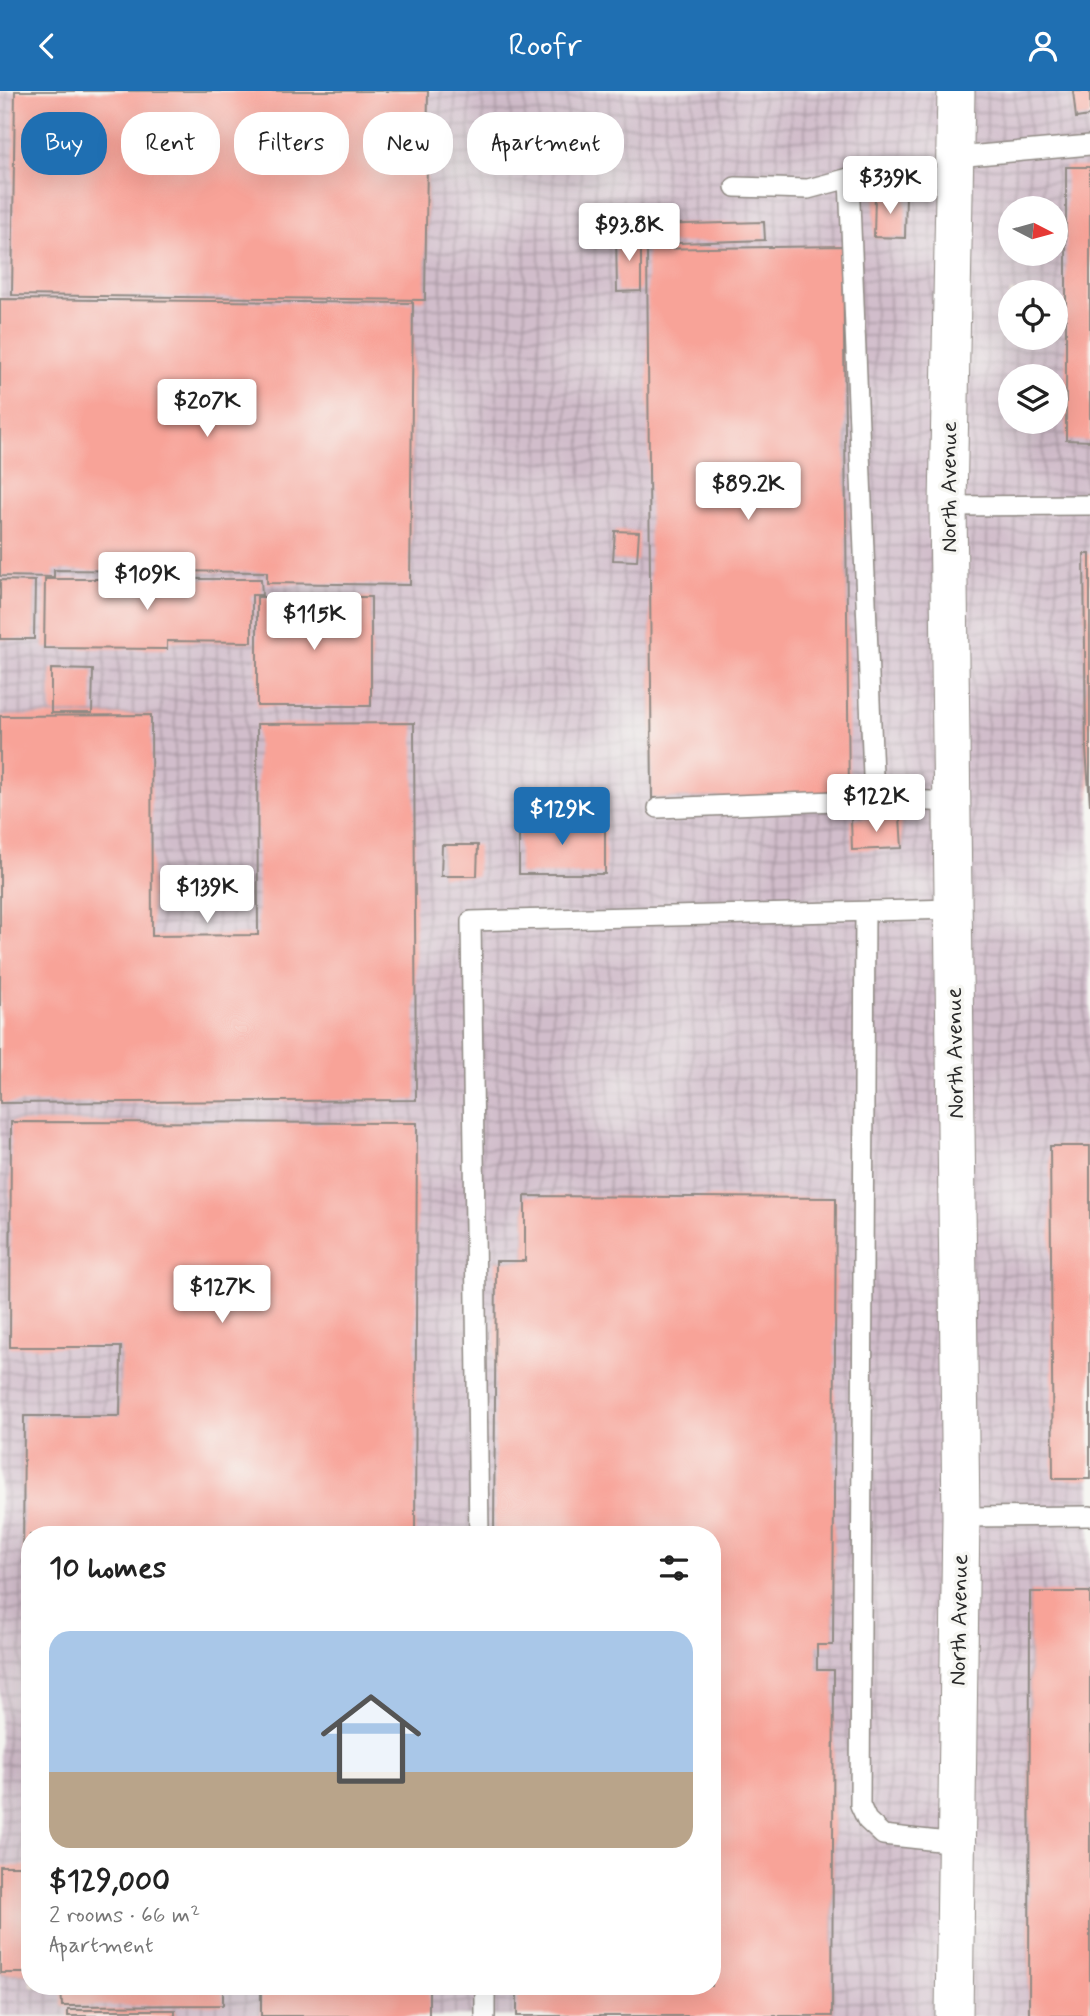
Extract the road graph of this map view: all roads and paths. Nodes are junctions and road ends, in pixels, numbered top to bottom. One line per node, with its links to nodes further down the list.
1 (956, 91): 3 (street, North Avenue)
2 (1090, 145): 3 (lane)
3 (956, 167): 4 (lane); 7 (street, North Avenue)
4 (849, 178): 5 (lane); 8 (lane)
5 (735, 187)
6 (1090, 505): 7 (lane)
7 (948, 506): 9 (street, North Avenue)
8 (874, 800): 9 (lane); 10 (lane)
9 (952, 802): 11 (street, North Avenue)
10 (658, 809)
11 (954, 909): 12 (lane); 14 (street, North Avenue)
12 (865, 912): 15 (lane); 16 (lane)
13 (1090, 1516): 14 (lane)
14 (961, 1517): 16 (street, North Avenue)
15 (479, 1526)
16 (957, 1843): 19 (street, North Avenue)
17 (485, 1995): 18 (lane)
18 (485, 2016)
19 (954, 2016)

